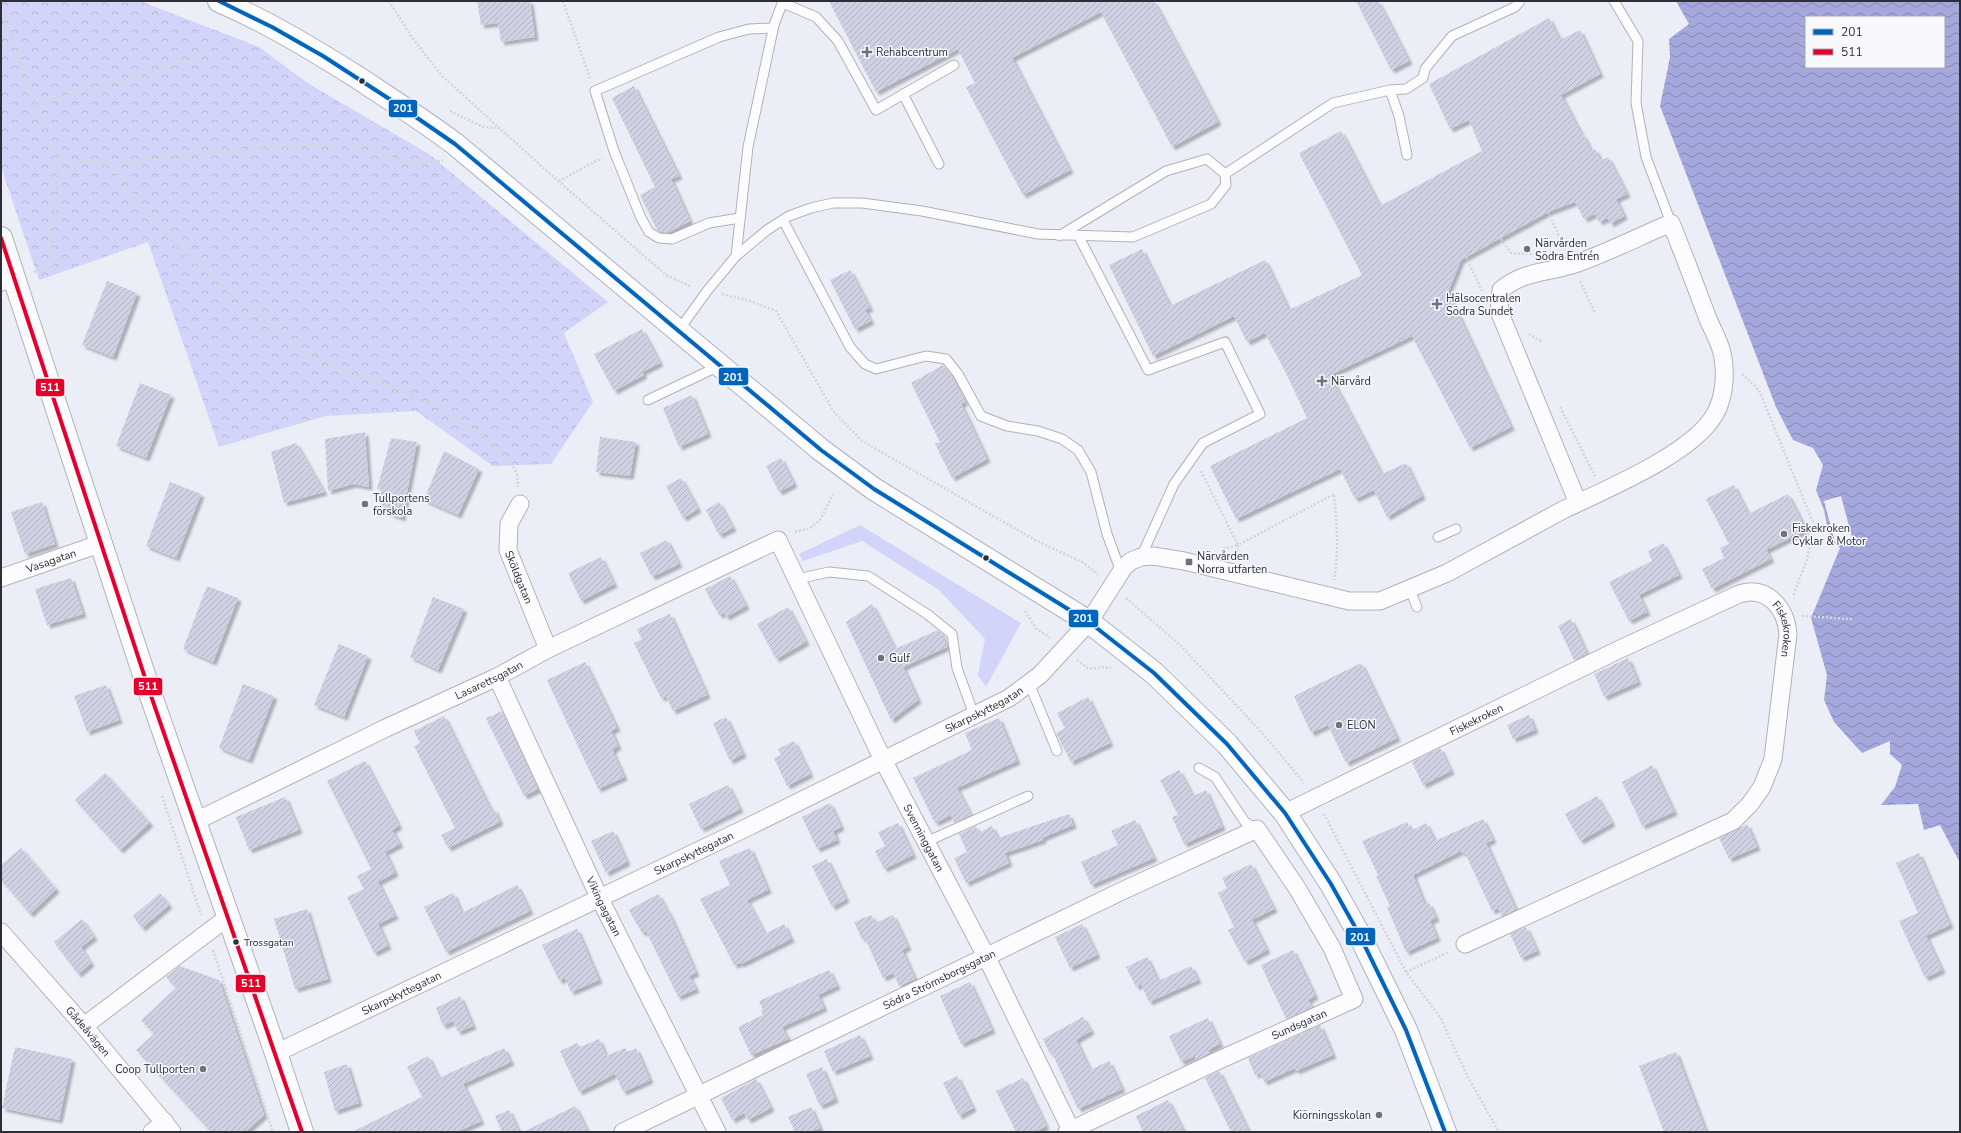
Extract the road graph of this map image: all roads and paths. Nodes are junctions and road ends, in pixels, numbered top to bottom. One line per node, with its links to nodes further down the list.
1 (219, 1): 37 (main road)
2 (564, 1): 11 (path)
3 (1520, 1): 10 (lane)
4 (1614, 1): 27 (lane)
5 (783, 2): 7 (lane); 12 (lane)
6 (1, 4): 13 (path)
7 (773, 28): 11 (lane); 25 (lane)
8 (202, 56): 13 (path)
9 (954, 65): 12 (lane)
10 (1390, 90): 17 (lane); 22 (lane)
11 (595, 91): 16 (lane)
12 (902, 94): 21 (lane)
13 (36, 106): 18 (path)
14 (450, 111): 15 (path)
15 (500, 128)
16 (614, 151): 23 (path); 25 (lane)
17 (1407, 154)
18 (58, 158): 20 (path); 35 (path)
19 (449, 160): 20 (path)
20 (105, 163): 46 (path)
21 (939, 164)
22 (1225, 174): 28 (lane); 29 (lane)
23 (559, 182)
24 (1548, 212): 34 (path)
25 (740, 218): 33 (lane)
26 (783, 220): 28 (lane); 33 (lane); 54 (lane)
27 (1671, 223): 34 (street); 38 (street)
28 (1059, 236): 29 (lane)
29 (1080, 237): 42 (lane)
30 (1, 238): 35 (main road)
31 (1501, 239): 32 (path)
32 (1537, 254)
33 (736, 256): 37 (lane)
34 (1572, 265): 36 (path); 45 (street)
35 (8, 280): 50 (main road)
36 (1595, 313)
37 (679, 330): 39 (main road)
38 (1723, 357): 43 (street); 61 (path)
39 (720, 365): 40 (lane); 64 (main road)
40 (648, 400)
41 (1557, 401): 43 (path)
42 (1194, 456): 51 (path); 53 (lane)
43 (1602, 491): 45 (street)
44 (834, 494): 49 (path)
45 (1578, 503): 58 (street)
46 (520, 504): 65 (street, Sköldgatan)
47 (1456, 529): 48 (lane)
48 (1438, 537)
49 (779, 542): 57 (street, Svenninggatan); 65 (street, Lasarettsgatan)
50 (102, 544): 56 (street, Vasagatan); 74 (main road)
51 (1238, 545): 52 (path); 55 (path); 59 (path)
52 (1223, 549)
53 (1141, 557): 54 (street, Skarpskyttegatan); 55 (street)
54 (1121, 572): 64 (street, Skarpskyttegatan)
55 (1233, 572): 59 (street)
56 (1, 578)
57 (797, 579): 68 (lane); 70 (street, Svenninggatan)
58 (1410, 590): 59 (street); 60 (lane)
59 (1331, 596)
60 (1417, 608)
61 (1785, 616): 73 (street, Fiskekroken); 80 (street, Fiskekroken)
62 (1816, 616): 63 (path)
63 (1852, 619)
64 (1089, 622): 67 (street, Skarpskyttegatan); 73 (main road)
65 (548, 649): 66 (street, Lasarettsgatan)
66 (497, 677): 74 (street, Lasarettsgatan); 77 (street, Vikingagatan)
67 (1029, 684): 68 (street, Skarpskyttegatan); 69 (lane)
68 (974, 715): 70 (street, Skarpskyttegatan)
69 (1056, 751)
70 (883, 760): 76 (street, Svenninggatan); 77 (street, Skarpskyttegatan)
71 (1199, 768): 75 (lane)
72 (1028, 796): 76 (lane)
73 (1285, 813): 94 (main road)
74 (196, 821): 78 (main road)
75 (1258, 830): 81 (street, Södra Strömsborgsgatan); 88 (street, Sundsgatan)
76 (926, 842): 81 (street, Svenninggatan)
77 (599, 897): 84 (street, Skarpskyttegatan); 86 (street, Vikingagatan)
78 (228, 917): 83 (street); 84 (main road)
79 (1, 932): 83 (street, Gådeåvägen)
80 (1465, 944): 82 (path)
81 (987, 958): 86 (street, Södra Strömsborgsgatan); 88 (street, Svenninggatan)
82 (1406, 972)
83 (84, 1026): 87 (street, Gådeåvägen)
84 (276, 1054): 91 (main road)
85 (254, 1073): 90 (path)
86 (698, 1095): 92 (street, Södra Strömsborgsgatan); 93 (street, Vikingagatan)
87 (169, 1127): 89 (street)
88 (1069, 1131)
89 (152, 1132)
90 (273, 1132)
91 (302, 1132)
92 (623, 1132)
93 (717, 1132)
94 (1445, 1132)

